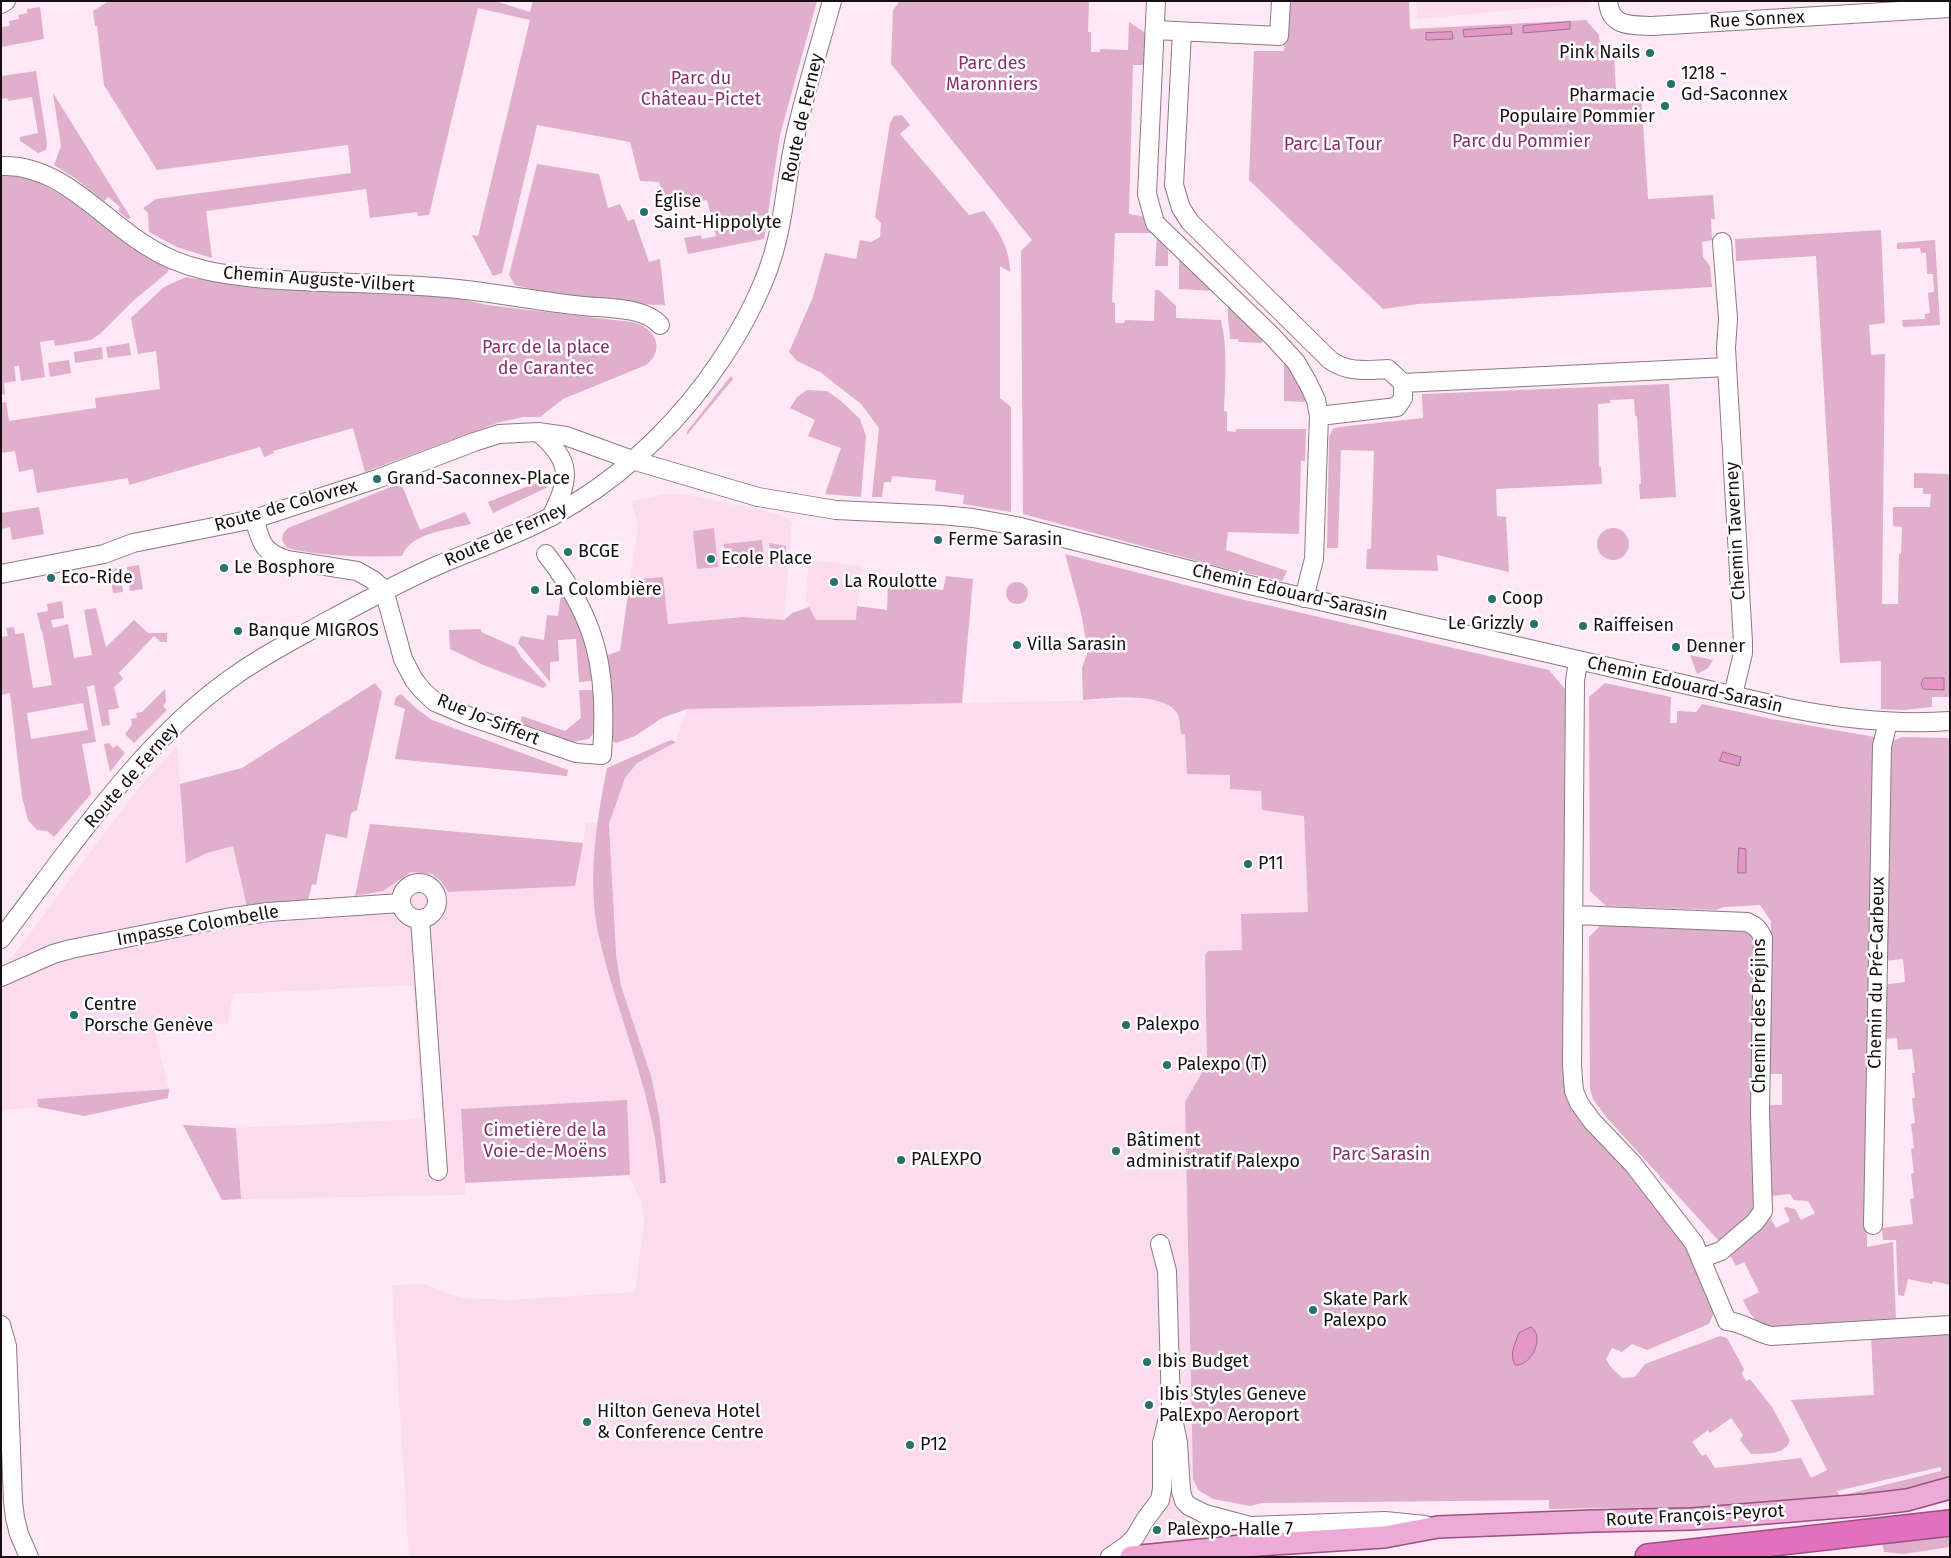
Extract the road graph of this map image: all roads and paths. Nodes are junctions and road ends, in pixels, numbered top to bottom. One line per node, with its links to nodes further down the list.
1 (6, 1): 6 (street)
2 (832, 1): 17 (street, Route de Ferney)
3 (1156, 1): 8 (street)
4 (1280, 1): 9 (street)
5 (1608, 1): 7 (street, Rue Sonnex)
6 (1, 4)
7 (1950, 8)
8 (1156, 30): 9 (street); 15 (street)
9 (1182, 32): 14 (street)
10 (1, 166): 12 (street, Chemin Auguste-Vilbert)
11 (1722, 242): 13 (street, Chemin Taverney)
12 (660, 325)
13 (1727, 367): 14 (street); 25 (street, Chemin Taverney)
14 (1403, 383): 15 (street)
15 (1319, 416): 23 (street)
16 (538, 432): 17 (street, Route de Colovrex); 18 (street); 19 (street, Route de Colovrex)
17 (632, 460): 18 (street, Route de Ferney); 23 (street, Chemin Edouard-Sarasin)
18 (551, 517): 22 (street, Route de Ferney)
19 (254, 519): 21 (street, Route de Colovrex); 22 (street)
20 (546, 554): 22 (street, Rue Jo-Siffert)
21 (1, 574)
22 (384, 590): 31 (street, Route de Ferney)
23 (1304, 598): 24 (street, Chemin Edouard-Sarasin)
24 (1578, 661): 25 (street, Chemin Edouard-Sarasin); 29 (street)
25 (1733, 695): 27 (street, Chemin Edouard-Sarasin)
26 (1950, 721): 27 (street, Chemin Edouard-Sarasin)
27 (1888, 722): 34 (street, Chemin du Pré-Carbeux)
28 (401, 902): 30 (street); 30 (street); 32 (street, Impasse Colombelle)
29 (1575, 915): 36 (street); 36 (street, Chemin des Préjins)
30 (420, 919): 33 (street)
31 (1, 940)
32 (1, 977)
33 (438, 1171)
34 (1873, 1225)
35 (1160, 1244): 39 (street, Route François-Peyrot)
36 (1702, 1258): 38 (street)
37 (1, 1325): 45 (street)
38 (1950, 1326)
39 (1171, 1408): 44 (street, Route François-Peyrot); 46 (street, Route François-Peyrot)
40 (1950, 1488): 42 (main road, Route François-Peyrot)
41 (1950, 1497): 42 (main road)
42 (1907, 1500): 44 (main road, Route François-Peyrot)
43 (1950, 1522): 48 (highway)
44 (1438, 1527): 47 (main road, Route François-Peyrot)
45 (29, 1557)
46 (1110, 1557)
47 (1131, 1557)
48 (1648, 1557)

